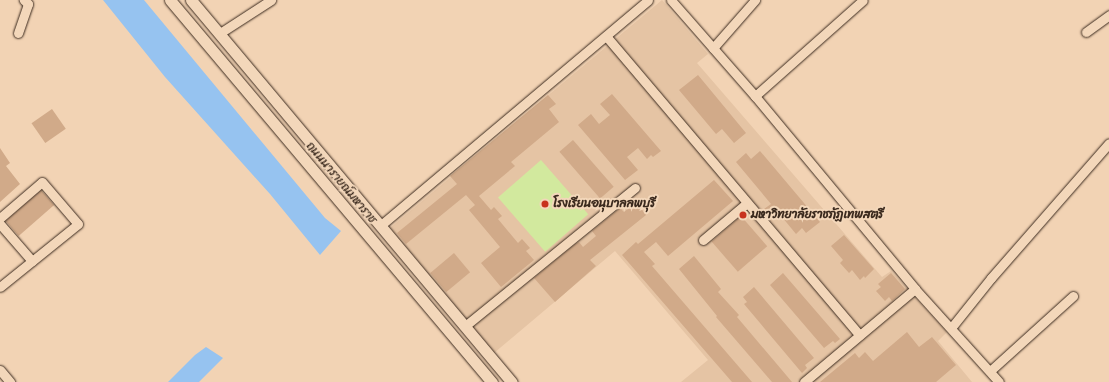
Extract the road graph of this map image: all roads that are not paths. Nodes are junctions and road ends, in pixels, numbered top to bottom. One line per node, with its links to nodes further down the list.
1 (24, 0): 11 (street)
2 (170, 0): 33 (main road, ถนนนารายณ์มหาราช)
3 (192, 0): 12 (main road, ถนนนารายณ์มหาราช)
4 (271, 0): 12 (street)
5 (648, 0): 13 (street)
6 (671, 0): 14 (street)
7 (755, 0): 14 (street)
8 (863, 0): 15 (street)
9 (1109, 15): 10 (street)
10 (1086, 32)
11 (18, 33)
12 (220, 33): 21 (main road, ถนนนารายณ์มหาราช)
13 (606, 36): 18 (street); 21 (street)
14 (713, 48): 15 (street)
15 (755, 96): 25 (street)
16 (1109, 143): 28 (street)
17 (635, 188): 27 (street)
18 (747, 202): 22 (street); 29 (street)
19 (0, 218): 23 (street)
20 (0, 224): 23 (street)
21 (381, 225): 27 (main road, ถนนนารายณ์มหาราช)
22 (703, 240)
23 (32, 261): 24 (street)
24 (0, 287)
25 (915, 290): 28 (street); 29 (street)
26 (1074, 296): 31 (street)
27 (465, 326): 34 (main road, ถนนนารายณ์มหาราช)
28 (950, 328): 31 (street)
29 (860, 335): 35 (street)
30 (0, 370): 32 (street)
31 (990, 371): 36 (street)
32 (10, 382)
33 (492, 382)
34 (512, 382)
35 (804, 382)
36 (999, 382)

